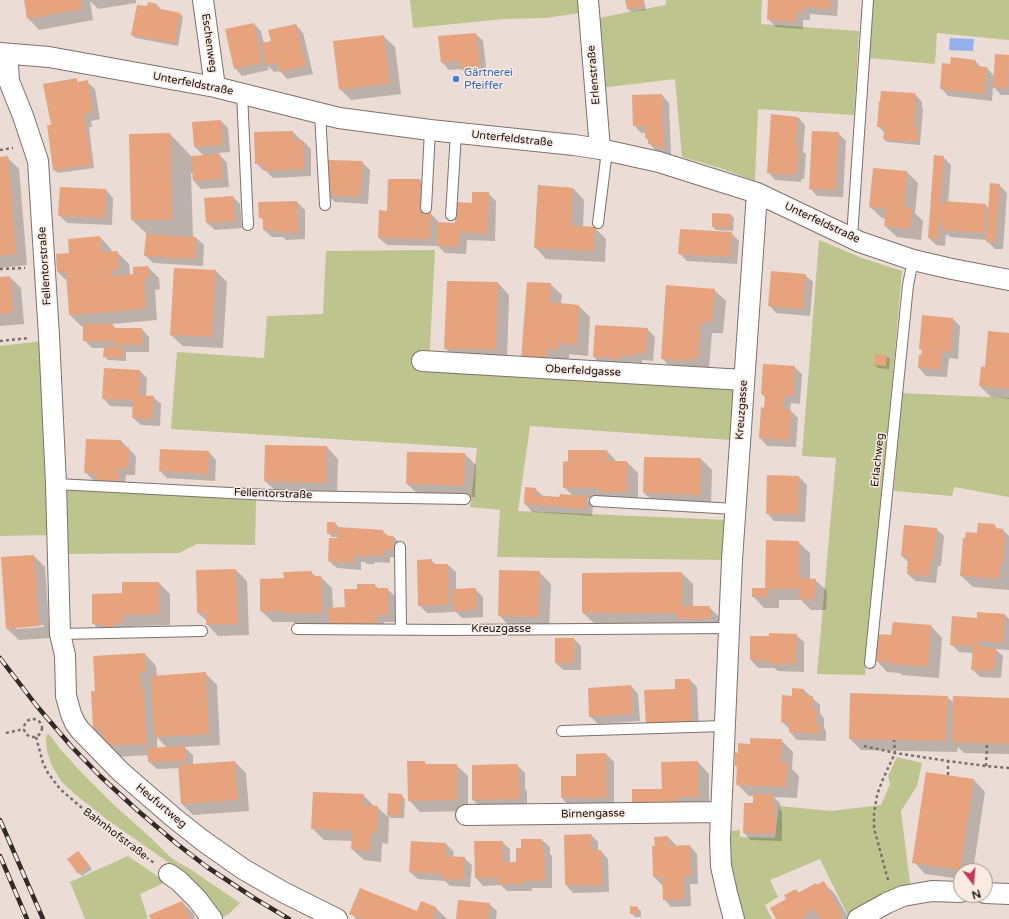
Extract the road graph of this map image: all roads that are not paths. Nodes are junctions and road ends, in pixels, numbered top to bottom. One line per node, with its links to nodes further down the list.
1 (204, 0): 6 (street, Eschenweg)
2 (588, 0): 11 (street, Erlenstraße)
3 (868, 0): 18 (lane)
4 (0, 53): 6 (street, Unterfeldstraße)
5 (0, 58): 23 (street, Fellentorstraße)
6 (215, 87): 7 (street, Unterfeldstraße)
7 (242, 93): 8 (street, Unterfeldstraße); 17 (lane)
8 (320, 113): 9 (street, Unterfeldstraße); 13 (lane)
9 (430, 130): 10 (street, Unterfeldstraße); 14 (lane)
10 (456, 133): 11 (street, Unterfeldstraße); 15 (lane)
11 (604, 150): 12 (street, Unterfeldstraße); 16 (lane)
12 (757, 193): 18 (street, Unterfeldstraße); 22 (street, Kreuzgasse)
13 (325, 205)
14 (426, 208)
15 (451, 215)
16 (598, 223)
17 (248, 225)
18 (852, 237): 19 (street, Unterfeldstraße)
19 (913, 260): 20 (street, Unterfeldstraße); 33 (lane, Erlachweg)
20 (1009, 278)
21 (422, 361): 22 (street, Oberfeldgasse)
22 (744, 380): 26 (street, Kreuzgasse)
23 (56, 484): 24 (lane, Fellentorstraße); 32 (street, Fellentorstraße)
24 (465, 499)
25 (596, 501): 26 (lane)
26 (736, 509): 28 (street, Kreuzgasse)
27 (400, 547): 30 (lane)
28 (729, 628): 30 (lane, Kreuzgasse); 34 (street, Kreuzgasse)
29 (297, 629): 30 (lane, Kreuzgasse)
30 (401, 629)
31 (202, 631): 32 (lane)
32 (60, 634): 43 (street, Heufurtweg)
33 (870, 663)
34 (724, 726): 35 (lane); 36 (street, Kreuzgasse)
35 (562, 730)
36 (721, 812): 37 (street, Birnengasse); 44 (street, Kreuzgasse)
37 (466, 815)
38 (169, 874): 42 (street)
39 (953, 892): 45 (street)
40 (993, 893): 41 (street)
41 (1009, 894)
42 (212, 919)
43 (337, 919)
44 (734, 919)
45 (858, 919)

